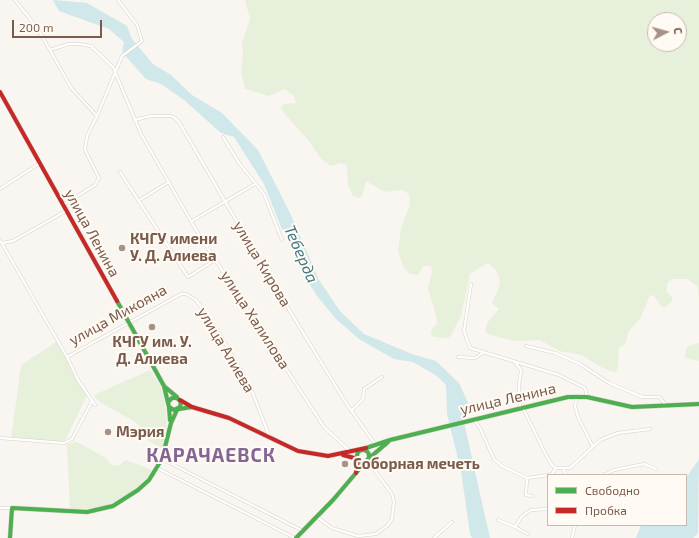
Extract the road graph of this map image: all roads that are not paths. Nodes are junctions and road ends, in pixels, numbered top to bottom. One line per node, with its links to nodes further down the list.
1 (15, 0): 3 (street)
2 (118, 0): 4 (street)
3 (50, 50): 4 (street, улица Халилова); 6 (street)
4 (116, 73): 6 (street); 7 (street, улица Халилова)
5 (0, 92): 9 (main road, улица Ленина)
6 (98, 116): 16 (street)
7 (134, 120): 11 (street, улица Халилова); 15 (street, улица Кирова)
8 (223, 137): 12 (street)
9 (40, 163): 13 (street); 16 (main road, улица Ленина)
10 (120, 172): 14 (street)
11 (168, 182): 14 (street); 18 (street, улица Халилова)
12 (255, 184): 15 (street); 19 (street)
13 (0, 188)
14 (138, 200): 21 (street)
15 (224, 202): 18 (street); 44 (street, улица Кирова)
16 (63, 206): 17 (main road, улица Ленина)
17 (66, 211): 20 (street); 24 (main road, улица Ленина)
18 (192, 221): 21 (street, улица Халилова)
19 (282, 240)
20 (1, 242): 27 (street)
21 (215, 260): 54 (street, улица Халилова)
22 (471, 284): 26 (street)
23 (181, 294): 24 (street, улица Микояна); 49 (street, улица Алиева)
24 (129, 323): 27 (street, улица Микояна); 31 (main road, улица Ленина)
25 (526, 346): 39 (street)
26 (484, 353): 28 (street); 29 (street)
27 (67, 357): 35 (street)
28 (458, 357)
29 (514, 361): 33 (street); 42 (street)
30 (382, 377): 44 (street)
31 (164, 386): 34 (main road, улица Ленина); 36 (main road, улица Ленина)
32 (577, 396): 33 (main road, улица Ленина); 42 (main road, улица Ленина); 52 (street)
33 (587, 397): 39 (main road, улица Ленина)
34 (179, 399): 36 (main road); 41 (main road, улица Ленина); 43 (main road)
35 (92, 401): 38 (street); 48 (street)
36 (169, 401): 40 (main road)
37 (699, 404): 39 (main road, улица Ленина)
38 (95, 405)
39 (667, 406)
40 (169, 407): 43 (main road); 46 (main road)
41 (192, 407): 43 (main road, улица Ленина); 49 (main road, улица Ленина)
42 (521, 408): 45 (main road, улица Ленина); 60 (street)
43 (178, 410): 46 (main road)
44 (351, 411): 51 (street, улица Кирова)
45 (473, 420): 50 (main road, улица Ленина); 68 (street)
46 (171, 423): 56 (main road)
47 (650, 429): 52 (street)
48 (0, 438)
49 (270, 438): 55 (main road, улица Ленина)
50 (390, 440): 51 (main road, улица Ленина); 58 (main road, улица Ленина)
51 (375, 444): 53 (main road, улица Ленина)
52 (593, 446): 61 (street)
53 (362, 450): 54 (main road, улица Ленина); 57 (main road); 58 (main road)
54 (351, 452): 55 (main road, улица Ленина)
55 (340, 455): 57 (main road, улица Ленина)
56 (162, 459): 59 (main road); 78 (street)
57 (358, 459): 58 (main road); 63 (main road)
58 (367, 460): 63 (main road, улица Ленина); 73 (street)
59 (157, 468): 71 (main road); 81 (street)
60 (556, 468): 61 (street); 64 (street)
61 (564, 469): 65 (street)
62 (656, 469): 66 (street)
63 (356, 474): 73 (main road, улица Ленина)
64 (552, 474)
65 (565, 474)
66 (606, 474)
67 (547, 475): 68 (street)
68 (527, 478): 69 (street)
69 (532, 496)
70 (0, 508): 71 (street)
71 (12, 508): 80 (main road)
72 (547, 509): 76 (street)
73 (317, 516): 78 (main road, улица Ленина)
74 (498, 520): 76 (street)
75 (452, 522): 82 (street)
76 (515, 526): 79 (street)
77 (575, 526): 83 (street)
78 (303, 531): 81 (main road, улица Ленина)
79 (528, 534)
80 (10, 538)
81 (296, 538)
82 (434, 538)
83 (572, 538)

